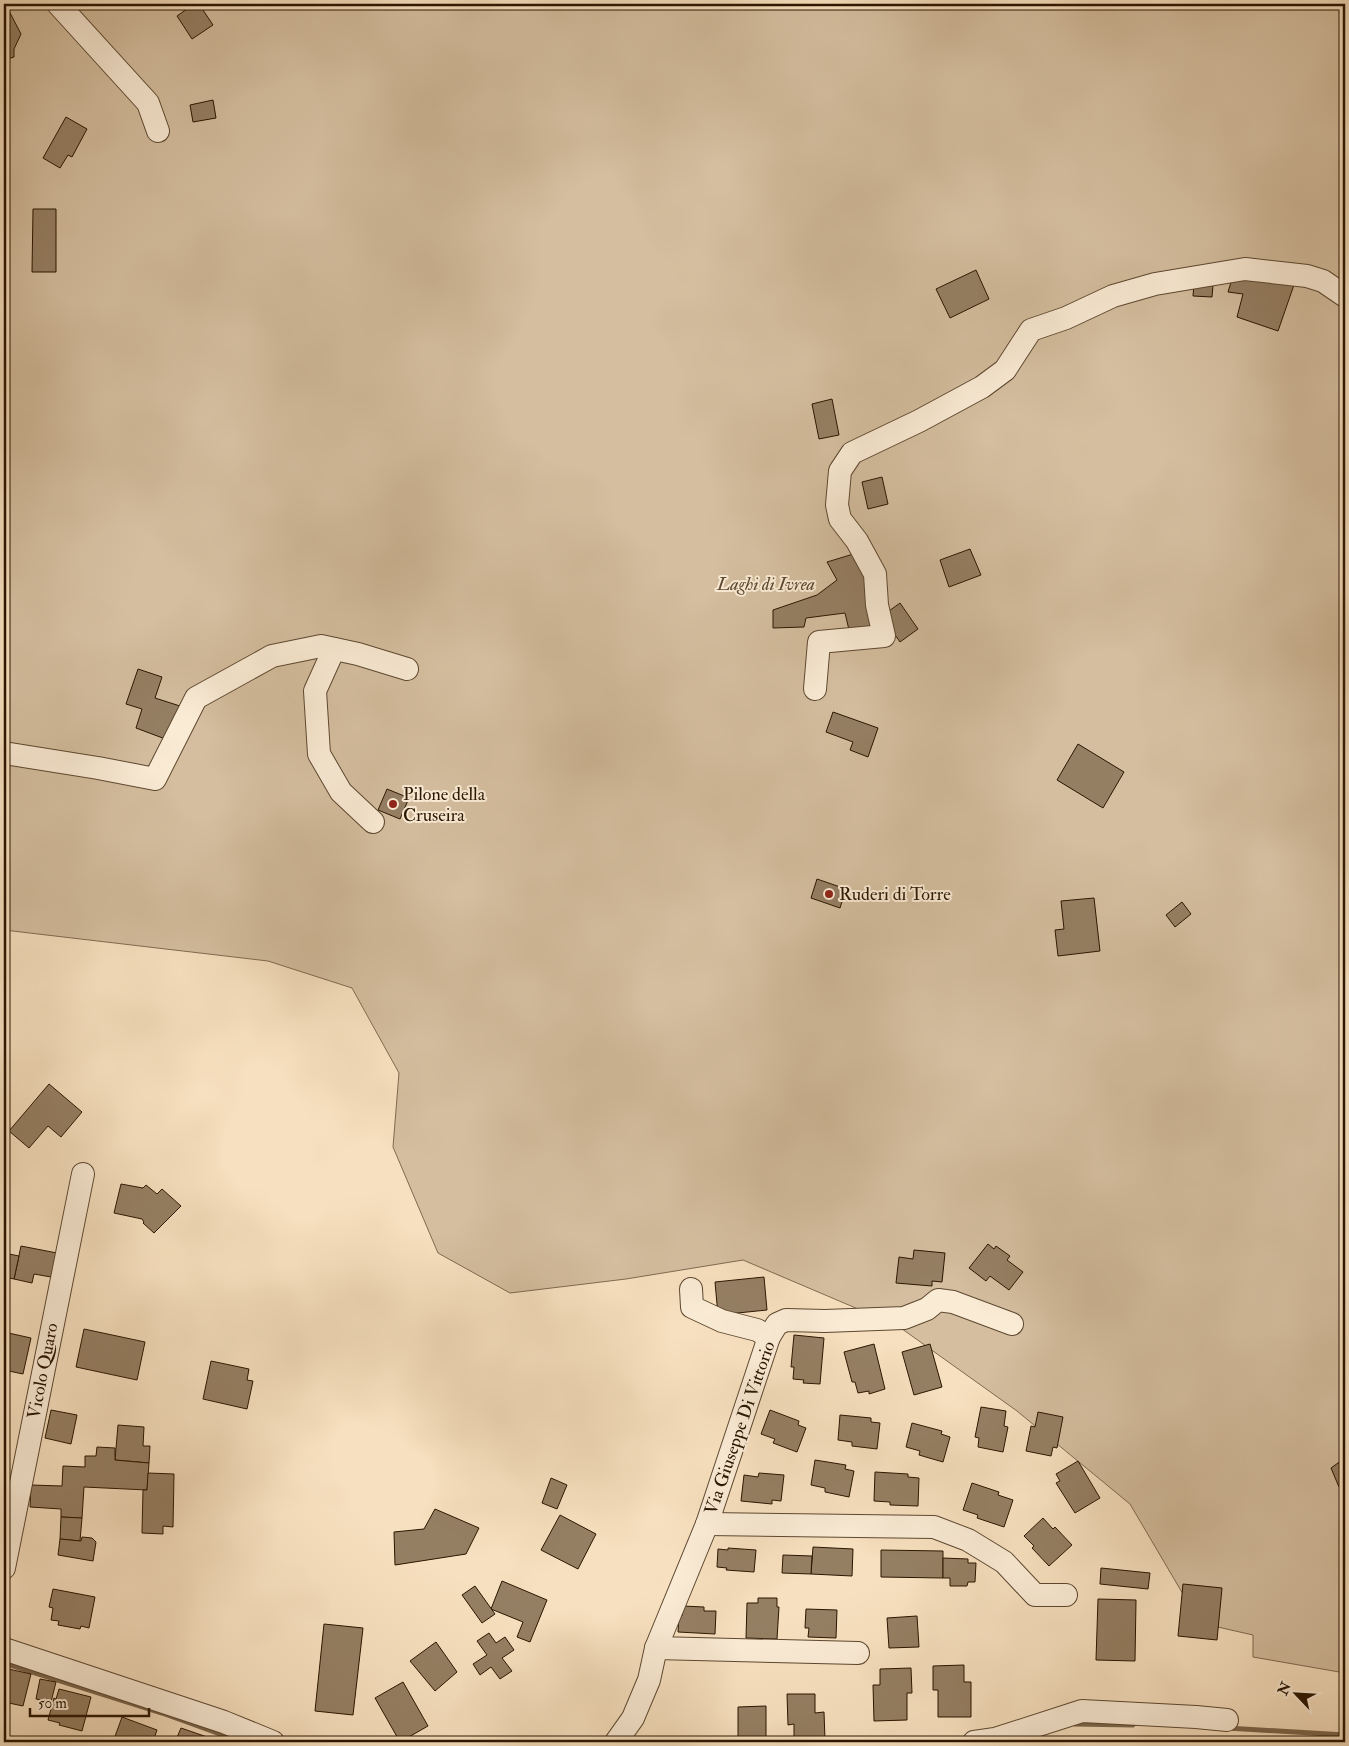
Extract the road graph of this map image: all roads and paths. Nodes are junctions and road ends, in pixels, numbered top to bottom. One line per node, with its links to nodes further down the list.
1 (58, 4): 2 (street)
2 (158, 131)
3 (1345, 296): 6 (street)
4 (334, 649): 5 (street); 7 (street); 8 (street)
5 (407, 669)
6 (815, 689)
7 (4, 753)
8 (373, 822)
9 (82, 1174): 14 (street, Vicolo Quaro)
10 (691, 1289): 12 (street)
11 (1012, 1324): 12 (street, Via Giuseppe Di Vittorio)
12 (769, 1337): 13 (street, Via Giuseppe Di Vittorio)
13 (707, 1524): 15 (street); 16 (street, Via Giuseppe Di Vittorio)
14 (4, 1568)
15 (1066, 1595)
16 (656, 1648): 18 (street); 21 (street, Via Giuseppe Di Vittorio)
17 (4, 1649): 20 (street)
18 (858, 1653)
19 (1227, 1720): 22 (street)
20 (274, 1742)
21 (616, 1742)
22 (974, 1742)

